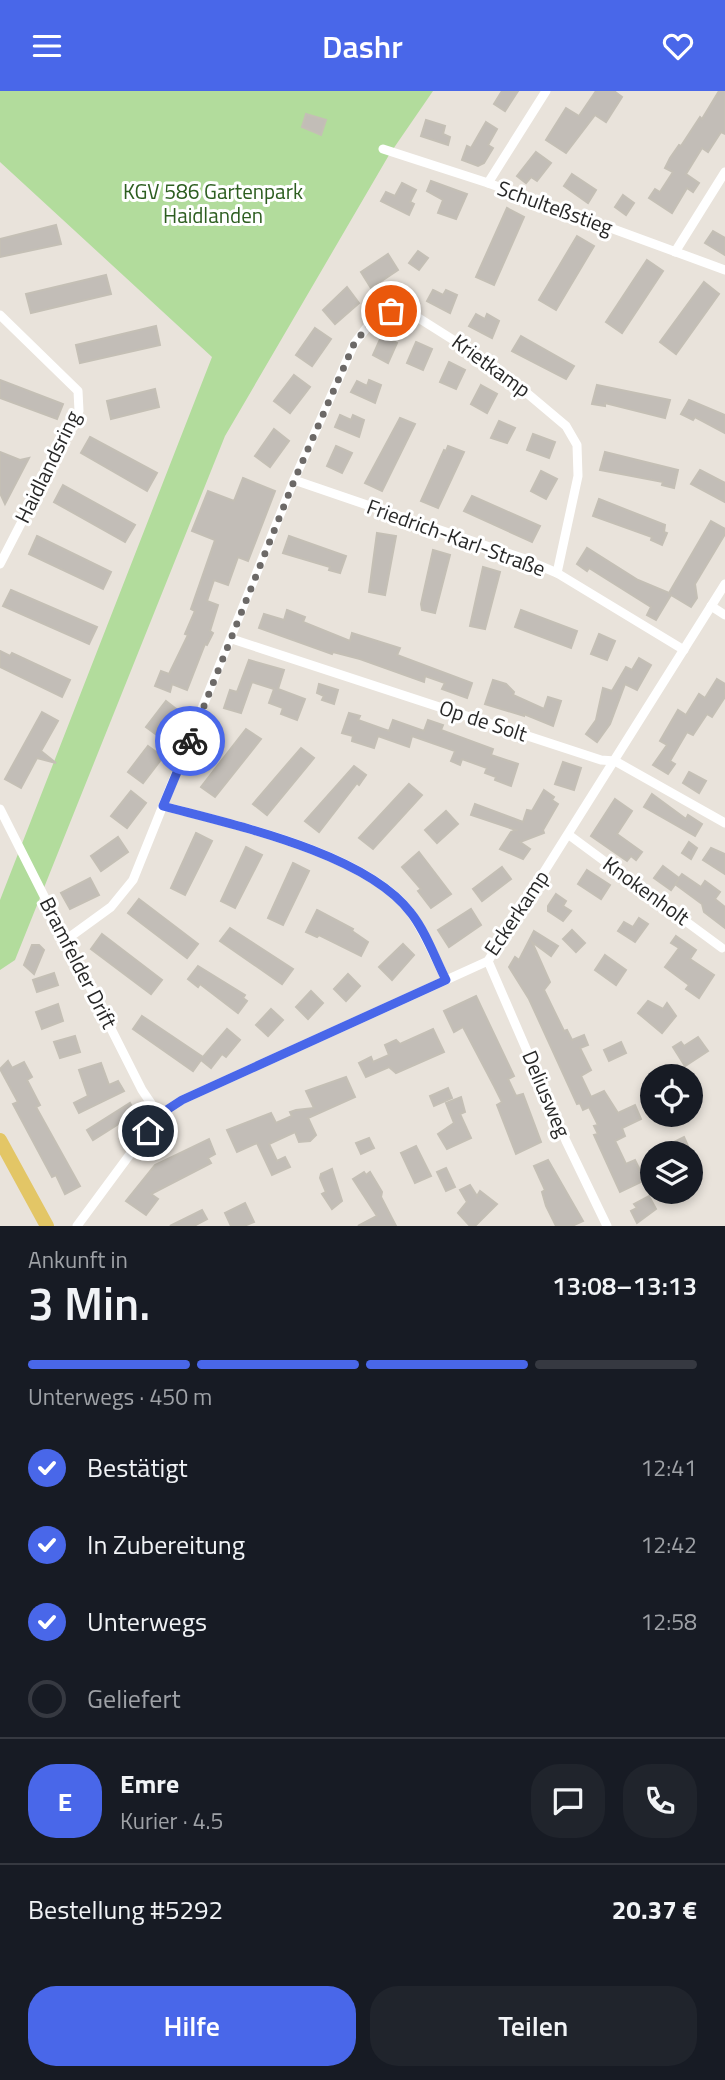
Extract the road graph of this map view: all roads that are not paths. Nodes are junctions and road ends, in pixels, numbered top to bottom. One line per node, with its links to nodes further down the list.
1 (546, 91): 4 (street)
2 (383, 149): 4 (street, Schulteßstieg)
3 (725, 172): 5 (street)
4 (488, 183): 5 (street, Schulteßstieg)
5 (675, 252): 6 (street, Schulteßstieg)
6 (725, 270)
7 (0, 314): 9 (street, Haidlandsring)
8 (294, 481): 10 (street, Friedrich-Karl-Straße); 10 (street, Krietkamp); 14 (street, Krietkamp)
9 (0, 565)
10 (557, 573): 15 (street, Friedrich-Karl-Straße)
11 (725, 584): 12 (street, Eckerkamp)
12 (711, 606): 13 (street); 15 (street, Eckerkamp)
13 (725, 615)
14 (232, 639): 16 (street, Op de Solt); 17 (street, Krietkamp)
15 (684, 650): 16 (street, Eckerkamp)
16 (615, 761): 19 (street, Op de Solt); 20 (street, Eckerkamp)
17 (163, 806): 21 (street, Krietkamp); 24 (street)
18 (0, 809): 21 (street, Bramfelder Drift)
19 (725, 823)
20 (569, 835): 22 (street, Knokenholt); 23 (street, Eckerkamp)
21 (66, 939): 25 (street, Bramfelder Drift)
22 (722, 948)
23 (488, 961): 24 (street, Eckerkamp); 29 (street, Deliusweg)
24 (446, 980): 25 (street, Eckerkamp)
25 (159, 1115): 28 (street, Eckerkamp)
26 (0, 1140): 27 (main road)
27 (47, 1226)
28 (77, 1226)
29 (607, 1226)

